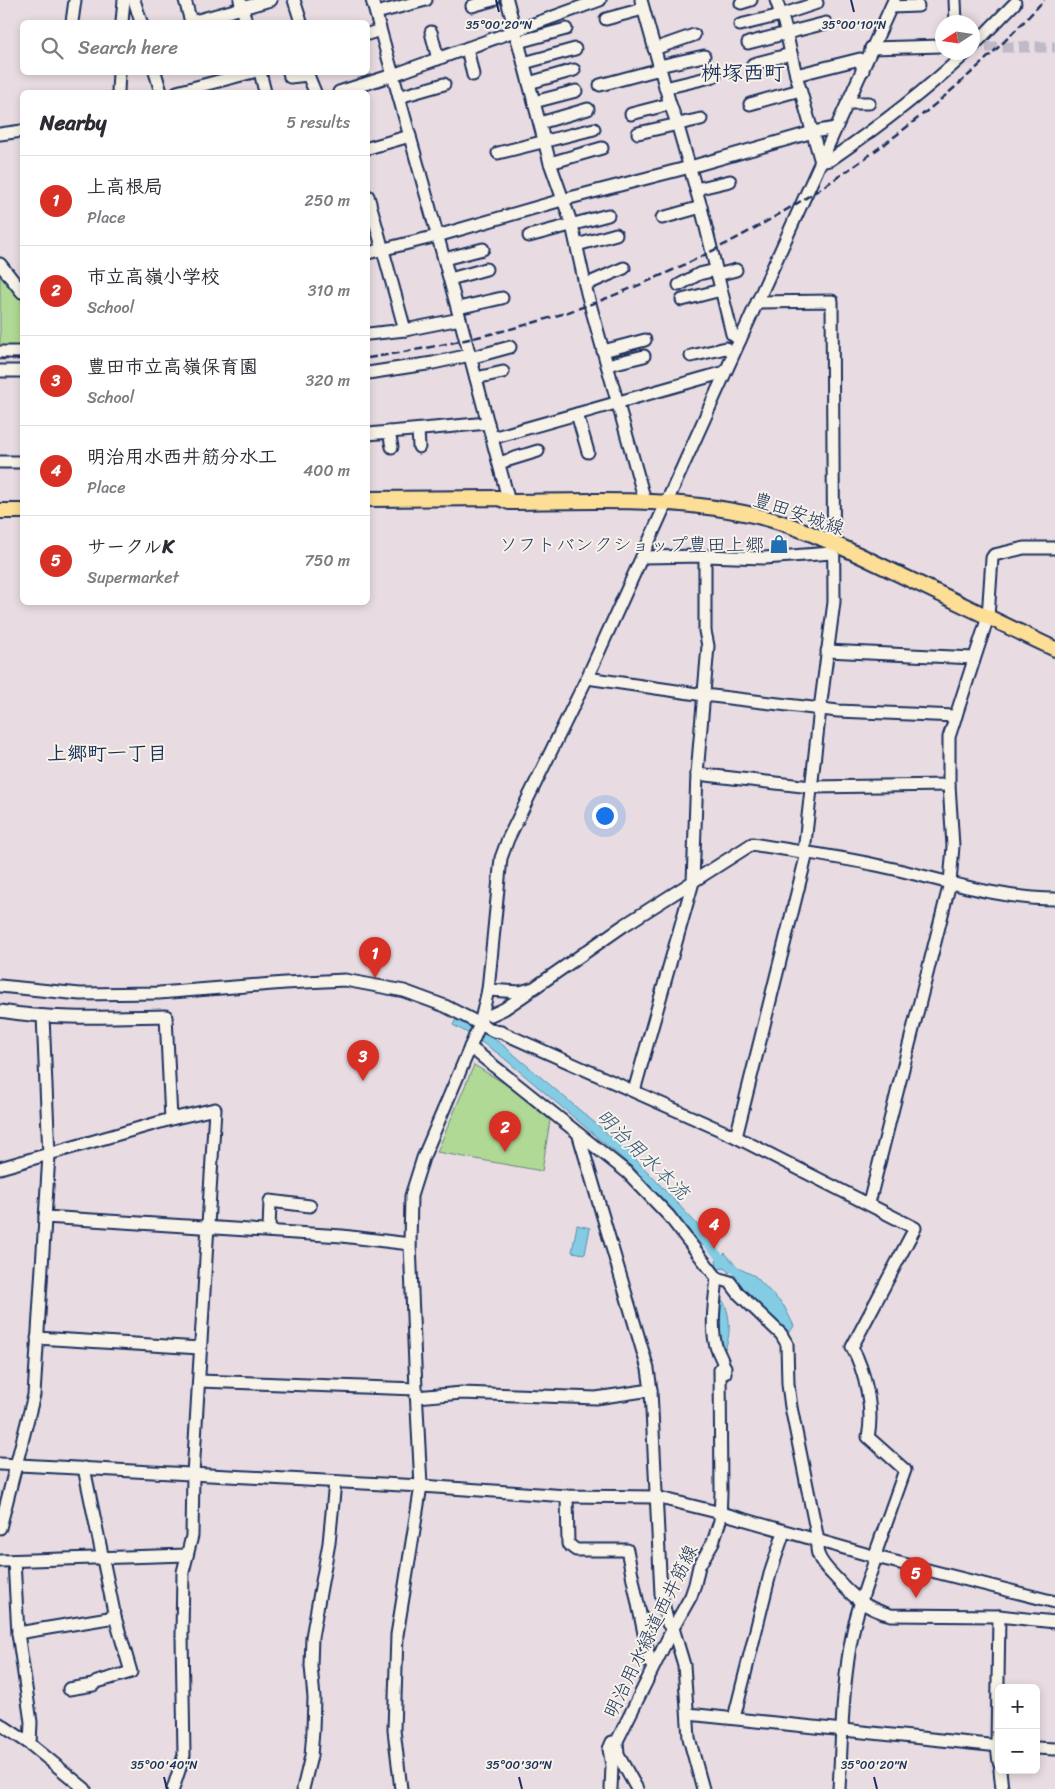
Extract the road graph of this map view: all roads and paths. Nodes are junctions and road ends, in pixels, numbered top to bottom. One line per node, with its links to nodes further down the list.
1 (75, 0): 25 (street)
2 (124, 0): 26 (street)
3 (134, 0): 27 (street)
4 (185, 0): 28 (street)
5 (271, 0): 17 (street)
6 (294, 0): 31 (street)
7 (372, 0): 21 (street)
8 (426, 0): 21 (street)
9 (493, 0): 19 (street)
10 (507, 0): 36 (street)
11 (600, 0): 36 (street)
12 (776, 0): 22 (street)
13 (955, 0): 23 (street)
14 (818, 3): 22 (street)
15 (893, 3): 20 (street); 48 (street)
16 (1015, 3): 41 (street)
17 (241, 4): 29 (street); 30 (street)
18 (642, 4): 24 (street); 50 (street)
19 (472, 6)
20 (918, 6)
21 (376, 13): 35 (street)
22 (781, 15): 33 (street); 39 (street)
23 (956, 15)
24 (606, 19)
25 (72, 20)
26 (122, 20)
27 (140, 20)
28 (190, 20)
29 (197, 20)
30 (245, 20)
31 (300, 20)
32 (826, 23): 39 (street)
33 (740, 25)
34 (566, 29): 42 (street)
35 (380, 30): 38 (street); 67 (street)
36 (515, 31): 42 (street); 47 (street)
37 (431, 32): 53 (street)
38 (370, 33)
39 (785, 33): 43 (street); 51 (street)
40 (694, 35): 50 (street)
41 (980, 40)
42 (518, 42): 54 (street)
43 (748, 44)
44 (935, 46): 48 (street)
45 (986, 46): 46 (street)
46 (980, 47)
47 (467, 48): 53 (street); 68 (street)
48 (871, 48): 59 (street)
49 (575, 49): 54 (street)
50 (654, 49): 57 (street)
51 (790, 54): 55 (street); 69 (street)
52 (704, 56): 57 (street)
53 (438, 58): 67 (street)
54 (524, 63): 72 (street)
55 (753, 64)
56 (955, 64): 107 (street)
57 (660, 67): 74 (street); 75 (street)
58 (574, 70): 72 (street)
59 (863, 71): 69 (street); 86 (street)
60 (119, 75): 76 (street)
61 (156, 75): 77 (street)
62 (230, 75): 71 (street)
63 (261, 75): 79 (street)
64 (290, 75): 65 (street)
65 (302, 75)
66 (308, 75): 80 (street)
67 (393, 75): 81 (street); 84 (street)
68 (474, 75)
69 (796, 75): 82 (street)
70 (715, 76): 75 (street)
71 (207, 78): 78 (street)
72 (529, 83): 85 (street)
73 (444, 84): 84 (street)
74 (600, 84)
75 (665, 88): 88 (street)
76 (118, 90)
77 (160, 90)
78 (180, 90)
79 (264, 90)
80 (314, 90)
81 (345, 90)
82 (800, 90): 89 (street); 98 (street)
83 (576, 91): 85 (street)
84 (399, 97): 101 (street)
85 (534, 102): 93 (street)
86 (848, 103): 87 (street); 95 (street)
87 (869, 103)
88 (670, 104): 91 (street); 94 (street)
89 (750, 104)
90 (588, 109): 93 (street)
91 (631, 114)
92 (701, 119): 94 (street)
93 (540, 123): 102 (street)
94 (677, 123): 99 (street); 108 (street)
95 (836, 128): 98 (street); 107 (street)
96 (594, 129): 102 (street)
97 (20, 131): 100 (street)
98 (813, 132): 107 (street); 108 (street)
99 (638, 133)
100 (0, 134)
101 (410, 136): 103 (street); 118 (street)
102 (544, 142): 105 (street); 106 (street)
103 (370, 147)
104 (602, 148): 106 (street)
105 (498, 154)
106 (550, 162): 111 (street)
107 (821, 162): 137 (street)
108 (690, 167): 110 (street); 111 (street)
109 (730, 181): 110 (street)
110 (696, 189): 113 (street)
111 (562, 200): 116 (street); 118 (street)
112 (370, 204): 121 (street)
113 (701, 208): 115 (street); 129 (street)
114 (608, 216): 116 (street)
115 (662, 218)
116 (572, 225): 119 (street); 120 (street)
117 (616, 234): 120 (street)
118 (437, 236): 121 (street); 124 (street)
119 (529, 236)
120 (577, 245): 131 (street)
121 (382, 249): 123 (street); 139 (street)
122 (483, 249): 124 (street)
123 (370, 253)
124 (444, 259): 130 (street)
125 (0, 264): 133 (street)
126 (624, 268): 131 (street)
127 (486, 269): 130 (street)
128 (736, 270): 129 (street)
129 (716, 273): 132 (street); 134 (street)
130 (450, 279): 138 (street)
131 (585, 285): 144 (street)
132 (679, 285)
133 (20, 289)
134 (721, 290): 136 (street); 142 (street)
135 (502, 298): 138 (street)
136 (682, 300)
137 (757, 302): 142 (street); 180 (street)
138 (459, 313): 139 (street); 148 (street)
139 (405, 330): 140 (street)
140 (370, 334)
141 (645, 340): 144 (street)
142 (740, 340): 147 (street)
143 (510, 348): 148 (street)
144 (603, 350): 151 (street)
145 (0, 352): 146 (street)
146 (20, 352)
147 (734, 352): 150 (street); 155 (street)
148 (470, 356): 156 (street); 157 (street)
149 (644, 356): 151 (street)
150 (691, 356)
151 (607, 364): 158 (street)
152 (0, 371): 153 (street)
153 (20, 372)
154 (503, 372): 157 (street)
155 (725, 372): 158 (street); 175 (street)
156 (370, 373)
157 (476, 378): 160 (street)
158 (617, 403): 159 (street); 172 (street)
159 (578, 414): 164 (street); 168 (street)
160 (488, 423): 161 (street); 164 (street)
161 (418, 430): 162 (street); 166 (street)
162 (389, 432): 163 (street); 165 (street)
163 (370, 434)
164 (492, 438): 171 (street)
165 (392, 447)
166 (419, 447)
167 (538, 452): 171 (street)
168 (588, 452)
169 (0, 462): 170 (street)
170 (20, 462)
171 (499, 463): 174 (street)
172 (644, 501): 174 (main road, 豊田安城線); 175 (main road, 豊田安城線)
173 (370, 502): 174 (main road, 豊田安城線)
174 (509, 502)
175 (666, 502): 180 (main road, 豊田安城線); 183 (street)
176 (0, 503): 177 (main road)
177 (20, 503)
178 (0, 511): 179 (main road)
179 (20, 511)
180 (833, 548): 182 (street); 184 (main road, 豊田安城線); 186 (street)
181 (1055, 548): 184 (street)
182 (705, 556): 183 (street); 189 (street)
183 (642, 557): 188 (street)
184 (988, 617): 185 (main road, 豊田安城線); 187 (street)
185 (1055, 649)
186 (827, 651): 187 (street); 190 (street)
187 (974, 658): 191 (street)
188 (587, 678): 189 (street); 201 (street)
189 (704, 695): 190 (street); 192 (street)
190 (820, 709): 191 (street); 194 (street)
191 (956, 716): 193 (street)
192 (697, 774): 194 (street); 196 (street)
193 (949, 785): 194 (street); 197 (street)
194 (811, 787): 195 (street)
195 (806, 852): 196 (street); 197 (street); 209 (street)
196 (693, 882): 200 (street); 206 (street)
197 (950, 883): 198 (street); 212 (street)
198 (1055, 899)
199 (0, 986): 205 (street)
200 (534, 988): 201 (street); 203 (street)
201 (488, 990): 205 (street)
202 (0, 1011): 204 (street)
203 (491, 1015)
204 (43, 1016): 207 (street); 210 (street)
205 (476, 1034): 206 (street); 208 (street); 217 (street)
206 (634, 1092): 209 (street)
207 (171, 1120): 210 (street); 215 (street)
208 (580, 1136): 218 (street); 222 (street)
209 (736, 1137): 212 (street)
210 (49, 1155): 211 (street); 214 (street)
211 (0, 1168)
212 (869, 1203): 237 (street)
213 (310, 1206): 216 (street)
214 (45, 1217): 215 (street); 219 (street)
215 (208, 1228): 216 (street); 220 (street)
216 (269, 1231): 217 (street)
217 (410, 1244): 223 (street)
218 (717, 1278): 232 (street, 明治用水緑道西井筋線); 235 (street)
219 (37, 1338): 220 (street); 225 (street)
220 (200, 1348): 221 (street)
221 (199, 1381): 223 (street); 227 (street)
222 (651, 1390): 223 (street); 231 (street)
223 (416, 1393): 229 (street)
224 (0, 1464): 225 (street)
225 (15, 1465): 226 (street); 233 (street)
226 (84, 1468): 227 (street); 238 (street)
227 (193, 1474): 228 (street); 236 (street)
228 (335, 1482): 229 (street); 263 (street)
229 (421, 1486): 230 (street); 264 (street)
230 (567, 1496): 231 (street); 248 (street)
231 (656, 1497): 232 (street); 246 (street)
232 (723, 1514): 234 (street); 246 (street, 明治用水緑道西井筋線)
233 (0, 1528)
234 (784, 1532): 235 (street); 251 (street)
235 (817, 1541): 237 (street); 242 (street)
236 (187, 1555): 238 (street); 262 (street)
237 (876, 1557): 241 (street); 242 (street)
238 (102, 1559): 240 (street); 244 (street)
239 (0, 1561): 240 (street)
240 (14, 1561): 247 (street)
241 (1055, 1602)
242 (860, 1603): 243 (street); 253 (street)
243 (999, 1616): 245 (street); 254 (street)
244 (115, 1617): 247 (street); 249 (street)
245 (1055, 1622)
246 (671, 1626): 248 (street); 250 (street); 267 (street, 明治用水緑道西井筋線)
247 (18, 1634): 255 (street)
248 (650, 1663): 259 (street)
249 (68, 1689)
250 (688, 1714): 251 (street); 268 (street)
251 (734, 1718): 253 (street)
252 (0, 1724): 255 (street)
253 (843, 1729): 256 (street); 269 (street)
254 (998, 1729)
255 (30, 1744): 261 (street)
256 (995, 1746)
257 (1040, 1748): 258 (street)
258 (1055, 1749)
259 (612, 1766): 265 (street); 266 (street)
260 (1000, 1774): 270 (street)
261 (85, 1789)
262 (173, 1789)
263 (303, 1789)
264 (401, 1789)
265 (611, 1789)
266 (628, 1789)
267 (637, 1789)
268 (703, 1789)
269 (839, 1789)
270 (1002, 1789)

